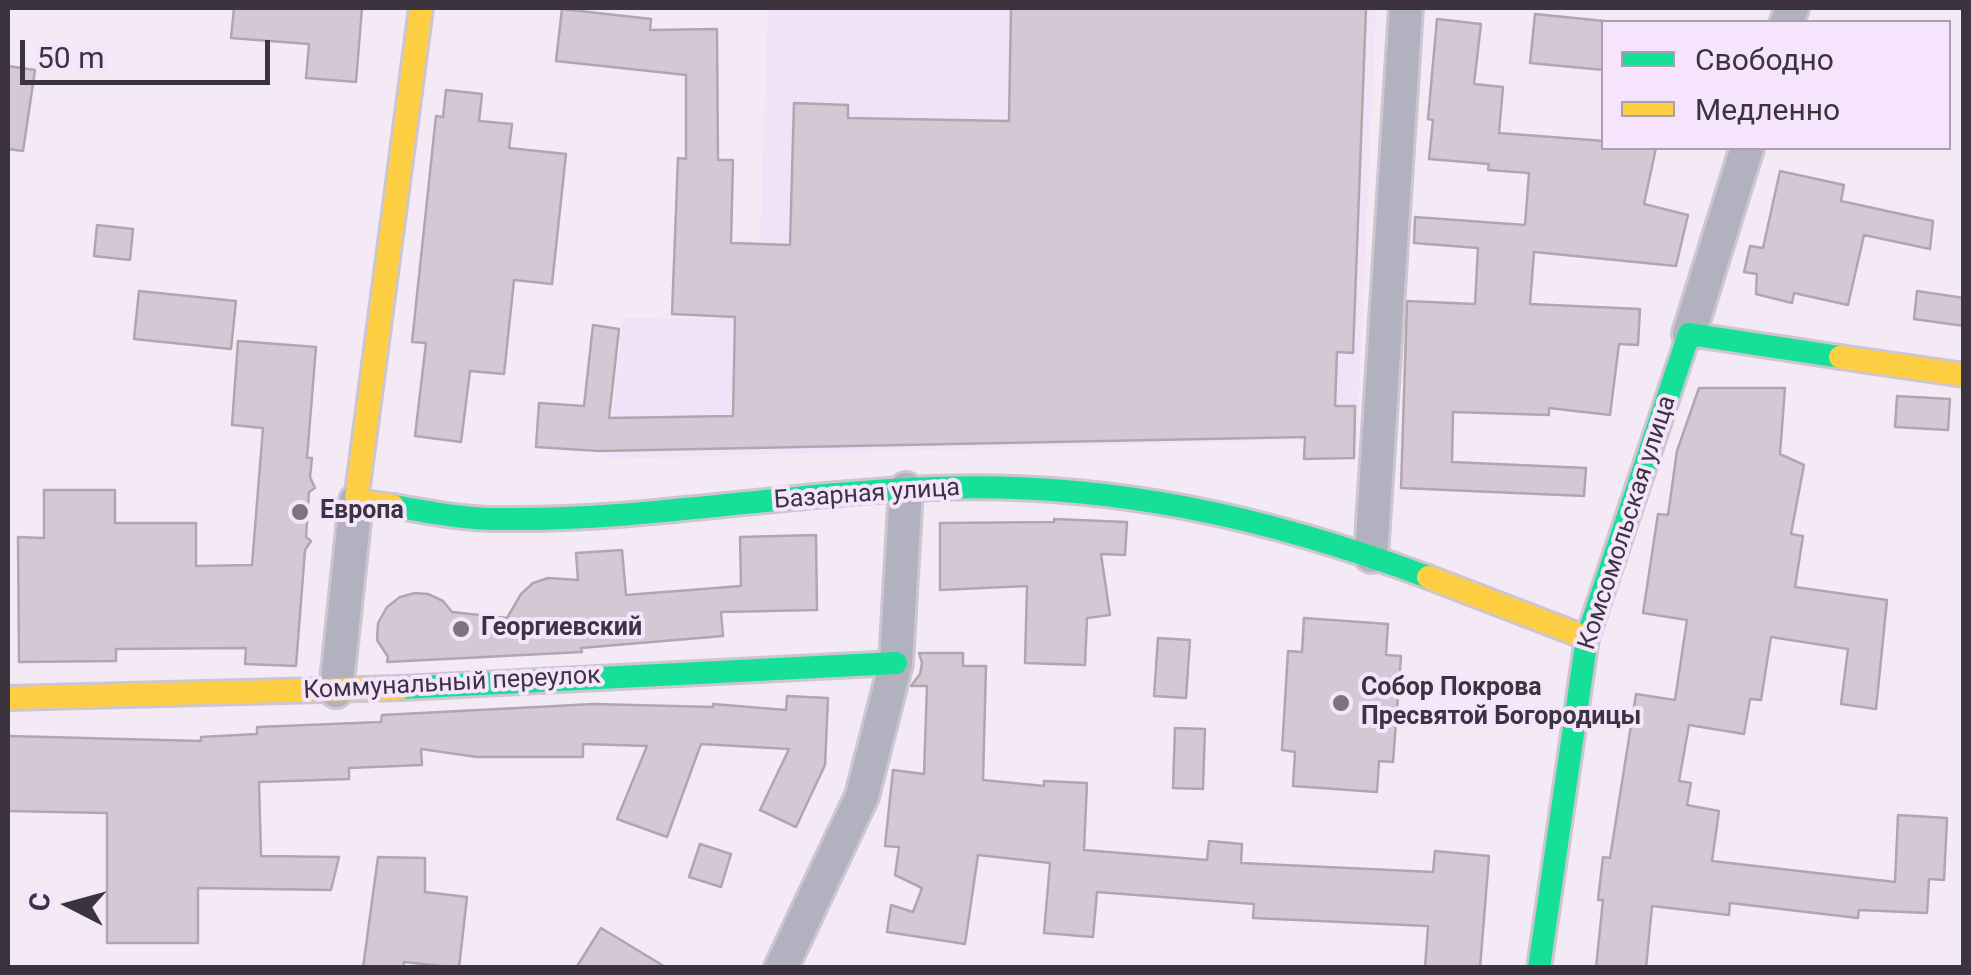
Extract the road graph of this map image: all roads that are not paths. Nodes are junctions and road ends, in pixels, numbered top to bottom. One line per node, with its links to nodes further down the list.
1 (421, 8): 7 (main road)
2 (1406, 8): 8 (street)
3 (1747, 150): 4 (street, Комсомольская улица)
4 (1689, 334): 5 (main road); 9 (main road, Комсомольская улица)
5 (1964, 375)
6 (906, 488): 7 (main road, Базарная улица); 8 (main road, Базарная улица); 10 (street)
7 (356, 501): 11 (street)
8 (1371, 556): 9 (main road, Базарная улица)
9 (1587, 638): 14 (main road, Комсомольская улица)
10 (896, 663): 11 (main road, Коммунальный переулок); 13 (street)
11 (336, 691): 12 (main road, Коммунальный переулок)
12 (8, 698)
13 (781, 968)
14 (1539, 968)

